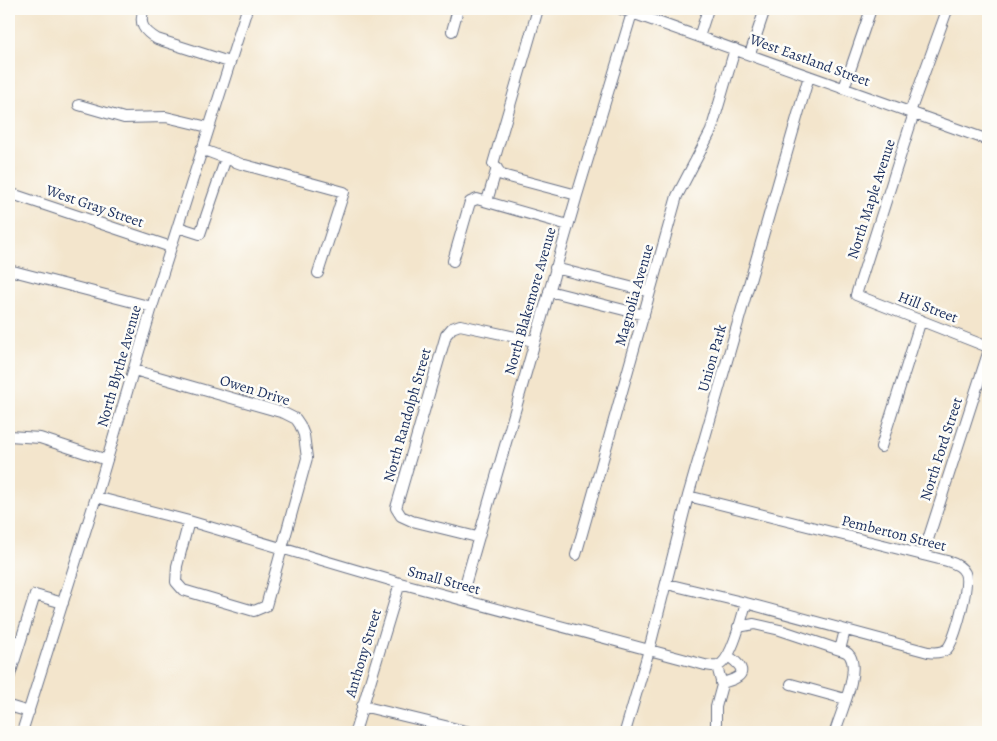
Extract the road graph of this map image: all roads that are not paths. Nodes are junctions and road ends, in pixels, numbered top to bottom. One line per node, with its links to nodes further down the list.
1 (144, 9): 15 (street)
2 (247, 9): 15 (street, North Blythe Avenue)
3 (458, 9): 11 (street)
4 (538, 9): 24 (street)
5 (621, 9): 10 (street, West Eastland Street)
6 (708, 9): 12 (street)
7 (765, 9): 14 (street)
8 (871, 9): 17 (street)
9 (949, 9): 19 (street, North Maple Avenue)
10 (632, 13): 12 (street, West Eastland Street); 26 (street, North Blakemore Avenue)
11 (452, 31)
12 (698, 37): 13 (street, West Eastland Street)
13 (735, 49): 14 (street, West Eastland Street); 36 (street, Magnolia Avenue)
14 (750, 54): 16 (street, West Eastland Street)
15 (229, 62): 20 (street, North Blythe Avenue)
16 (809, 76): 17 (street, West Eastland Street); 48 (street, Union Park)
17 (844, 88): 19 (street, West Eastland Street)
18 (79, 105): 20 (street)
19 (912, 112): 21 (street, West Eastland Street); 37 (street, North Maple Avenue)
20 (208, 127): 22 (street, North Blythe Avenue)
21 (988, 140)
22 (201, 149): 23 (street); 29 (street, North Blythe Avenue)
23 (226, 158): 29 (street); 34 (street)
24 (497, 168): 26 (street); 27 (street)
25 (9, 193): 30 (street, West Gray Street)
26 (577, 195): 28 (street, North Blakemore Avenue)
27 (487, 202): 28 (street); 31 (street)
28 (568, 225): 32 (street, North Blakemore Avenue)
29 (178, 227): 30 (street, North Blythe Avenue)
30 (171, 247): 38 (street, North Blythe Avenue)
31 (453, 261)
32 (556, 268): 35 (street, North Blakemore Avenue); 36 (street)
33 (9, 270): 38 (street)
34 (318, 273)
35 (549, 291): 39 (street); 41 (street, North Blakemore Avenue)
36 (650, 292): 39 (street, Magnolia Avenue)
37 (856, 295): 40 (street, Hill Street)
38 (152, 307): 44 (street, North Blythe Avenue)
39 (644, 315): 53 (street, Magnolia Avenue)
40 (921, 320): 42 (street, Hill Street); 46 (street)
41 (534, 341): 51 (street, North Blakemore Avenue); 51 (street, North Randolph Street)
42 (988, 347)
43 (988, 353): 54 (street, North Ford Street)
44 (134, 370): 47 (street, North Blythe Avenue); 52 (street, Owen Drive)
45 (9, 436): 47 (street)
46 (881, 447)
47 (107, 460): 49 (street, North Blythe Avenue)
48 (688, 496): 54 (street, Pemberton Street); 56 (street, Union Park)
49 (96, 497): 50 (street, Small Street); 58 (street, North Blythe Avenue)
50 (189, 521): 52 (street, Small Street); 52 (street)
51 (478, 537): 57 (street, North Blakemore Avenue)
52 (283, 548): 55 (street, Small Street)
53 (576, 555)
54 (923, 555): 61 (street, Pemberton Street)
55 (400, 584): 57 (street, Small Street); 73 (street, Anthony Street)
56 (667, 584): 59 (street, Pemberton Street); 64 (street, Union Park)
57 (461, 599): 64 (street, Small Street)
58 (63, 603): 63 (street); 74 (street, North Blythe Avenue)
59 (746, 603): 60 (street); 61 (street, Pemberton Street)
60 (738, 627): 65 (street); 66 (street)
61 (845, 630): 65 (street)
62 (9, 639): 63 (street)
63 (20, 643): 68 (street)
64 (650, 650): 67 (street, Small Street); 78 (street, Union Park)
65 (840, 650): 71 (street)
66 (728, 656): 67 (street); 69 (street)
67 (716, 666): 69 (street)
68 (9, 678)
69 (721, 683): 79 (street)
70 (791, 684): 71 (street)
71 (846, 699): 80 (street)
72 (9, 706): 74 (street)
73 (362, 706): 76 (street, Anthony Street); 77 (street)
74 (29, 712): 75 (street, North Blythe Avenue)
75 (22, 732)
76 (355, 732)
77 (470, 732)
78 (625, 732)
79 (716, 732)
80 (835, 732)

